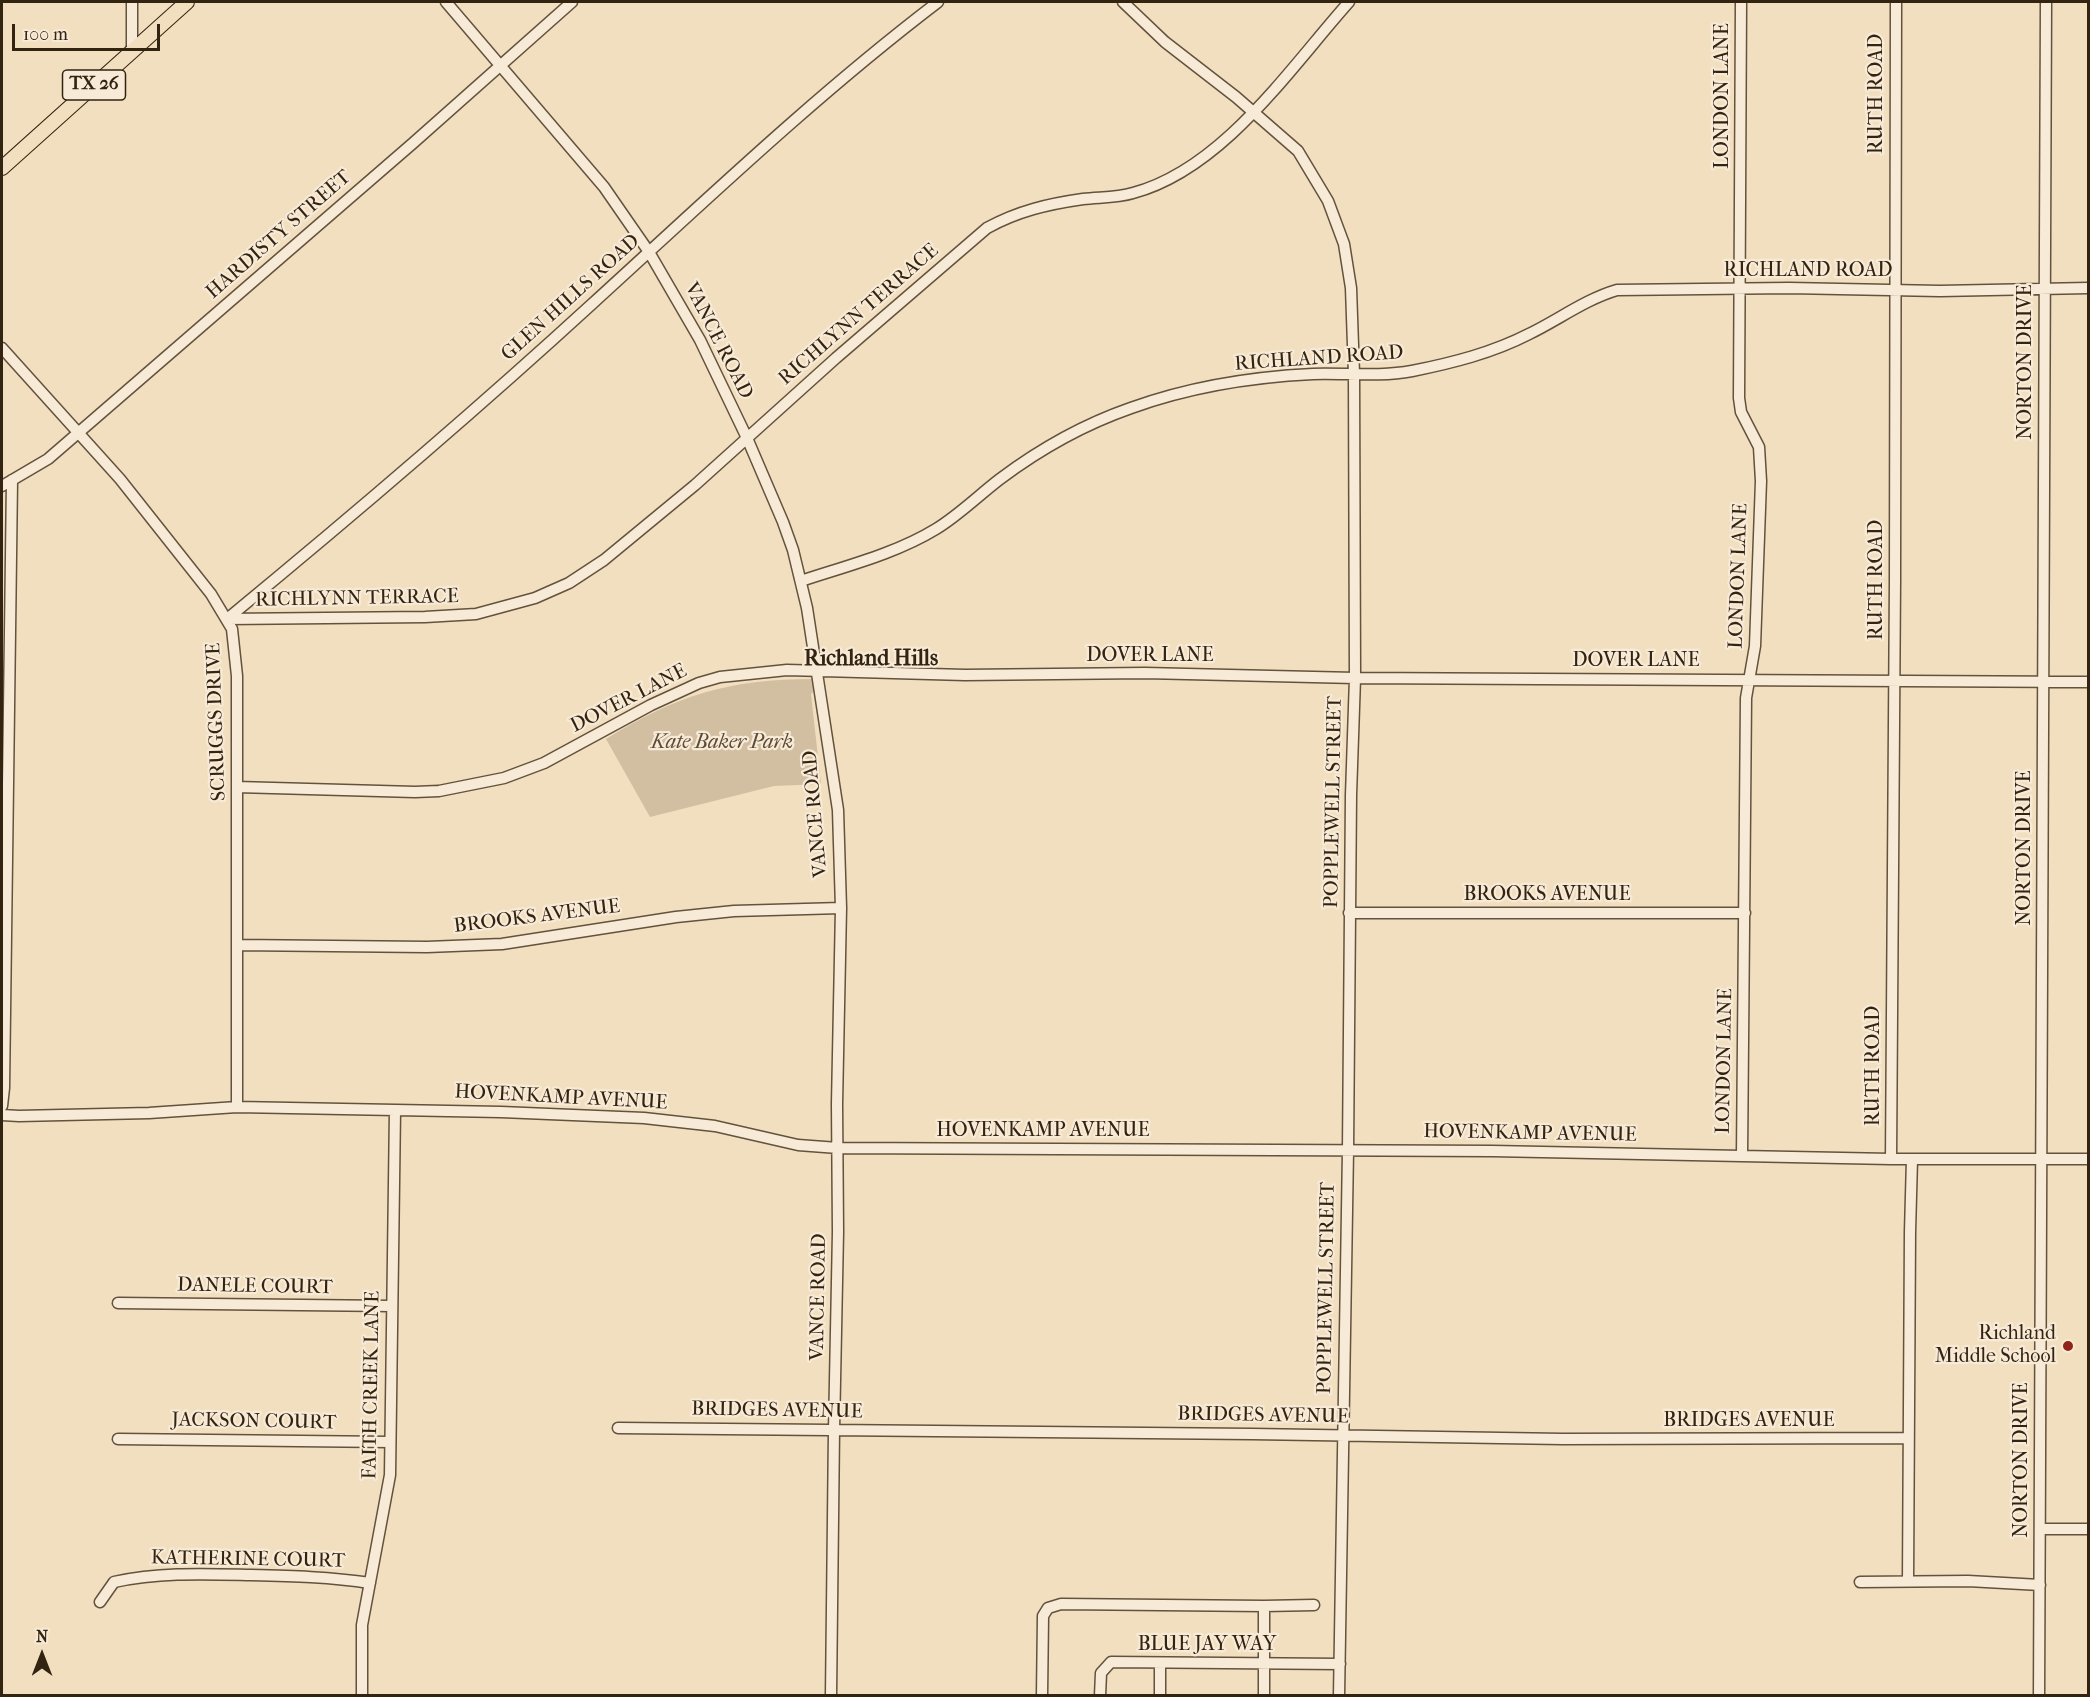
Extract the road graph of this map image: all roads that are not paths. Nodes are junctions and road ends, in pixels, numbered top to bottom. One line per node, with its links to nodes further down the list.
1 (132, 2): 11 (street)
2 (187, 2): 11 (main road, TX 26)
3 (446, 2): 12 (street, VANCE ROAD)
4 (572, 2): 12 (street, HARDISTY STREET)
5 (938, 2): 15 (street, GLEN HILLS ROAD)
6 (1123, 2): 13 (street, POPPLEWELL STREET)
7 (1349, 2): 13 (street, RICHLYNN TERRACE)
8 (1741, 2): 17 (street, LONDON LANE)
9 (1896, 2): 19 (street, RUTH ROAD)
10 (2046, 2): 18 (street, NORTON DRIVE)
11 (132, 51): 14 (main road, TX 26)
12 (501, 64): 15 (street, VANCE ROAD); 22 (street, HARDISTY STREET)
13 (1253, 113): 21 (street, POPPLEWELL STREET); 23 (street, RICHLYNN TERRACE)
14 (2, 168)
15 (649, 252): 23 (street, VANCE ROAD); 27 (street, GLEN HILLS ROAD)
16 (2088, 288): 18 (street, RICHLAND ROAD)
17 (1739, 289): 19 (street, RICHLAND ROAD); 21 (street, RICHLAND ROAD); 30 (street, LONDON LANE)
18 (2044, 289): 19 (street, RICHLAND ROAD); 32 (street, NORTON DRIVE)
19 (1894, 290): 31 (street, RUTH ROAD)
20 (2, 348): 22 (street, SCRUGGS DRIVE)
21 (1354, 374): 26 (street, RICHLAND ROAD); 29 (street, POPPLEWELL STREET)
22 (79, 433): 24 (street, HARDISTY STREET); 27 (street, SCRUGGS DRIVE)
23 (747, 438): 26 (street, VANCE ROAD); 27 (street, RICHLYNN TERRACE)
24 (12, 480): 25 (street, HARDISTY STREET); 39 (street)
25 (2, 486)
26 (801, 581): 28 (street, VANCE ROAD)
27 (227, 619): 34 (street, SCRUGGS DRIVE)
28 (818, 670): 29 (street, DOVER LANE); 34 (street, DOVER LANE); 35 (street, VANCE ROAD)
29 (1355, 678): 30 (street, DOVER LANE); 36 (street, POPPLEWELL STREET)
30 (1749, 679): 31 (street, DOVER LANE); 37 (street, LONDON LANE)
31 (1894, 681): 32 (street, DOVER LANE); 47 (street, RUTH ROAD)
32 (2043, 682): 33 (street, DOVER LANE); 46 (street, NORTON DRIVE)
33 (2088, 682)
34 (237, 787): 38 (street, SCRUGGS DRIVE)
35 (841, 908): 38 (street, BROOKS AVENUE); 43 (street, VANCE ROAD)
36 (1349, 913): 37 (street, BROOKS AVENUE); 44 (street, POPPLEWELL STREET)
37 (1745, 913): 45 (street, LONDON LANE)
38 (237, 945): 40 (street, SCRUGGS DRIVE)
39 (2, 1106)
40 (237, 1107): 41 (street, HOVENKAMP AVENUE); 42 (street, HOVENKAMP AVENUE)
41 (395, 1110): 43 (street, HOVENKAMP AVENUE); 51 (street, FAITH CREEK LANE)
42 (2, 1115)
43 (838, 1148): 44 (street, HOVENKAMP AVENUE); 53 (street, VANCE ROAD)
44 (1348, 1150): 45 (street, HOVENKAMP AVENUE); 54 (street, POPPLEWELL STREET)
45 (1742, 1156): 47 (street, HOVENKAMP AVENUE)
46 (2042, 1158): 48 (street, HOVENKAMP AVENUE); 49 (street, HOVENKAMP AVENUE); 58 (street, NORTON DRIVE)
47 (1891, 1159): 48 (street, HOVENKAMP AVENUE)
48 (1912, 1159): 55 (street)
49 (2088, 1159)
50 (118, 1303): 51 (street, DANELE COURT)
51 (392, 1306): 57 (street, FAITH CREEK LANE)
52 (618, 1428): 53 (street, BRIDGES AVENUE)
53 (834, 1430): 54 (street, BRIDGES AVENUE); 71 (street, VANCE ROAD)
54 (1343, 1435): 55 (street, BRIDGES AVENUE); 69 (street, POPPLEWELL STREET)
55 (1908, 1438): 60 (street)
56 (118, 1439): 57 (street, JACKSON COURT)
57 (390, 1442): 61 (street, FAITH CREEK LANE)
58 (2040, 1529): 59 (street); 63 (street, NORTON DRIVE)
59 (2088, 1529)
60 (1908, 1581): 62 (street); 63 (street)
61 (370, 1582): 64 (street, KATHERINE COURT); 70 (street, FAITH CREEK LANE)
62 (1860, 1582)
63 (2040, 1585): 77 (street, NORTON DRIVE)
64 (100, 1602)
65 (1314, 1605): 66 (street)
66 (1264, 1606): 68 (street); 72 (street)
67 (1160, 1663): 68 (street, BLUE JAY WAY); 73 (street, BLUE JAY WAY); 74 (street)
68 (1264, 1663): 69 (street, BLUE JAY WAY); 75 (street)
69 (1340, 1664): 76 (street, POPPLEWELL STREET)
70 (362, 1695)
71 (831, 1695)
72 (1042, 1695)
73 (1100, 1695)
74 (1160, 1695)
75 (1264, 1695)
76 (1340, 1695)
77 (2039, 1695)

